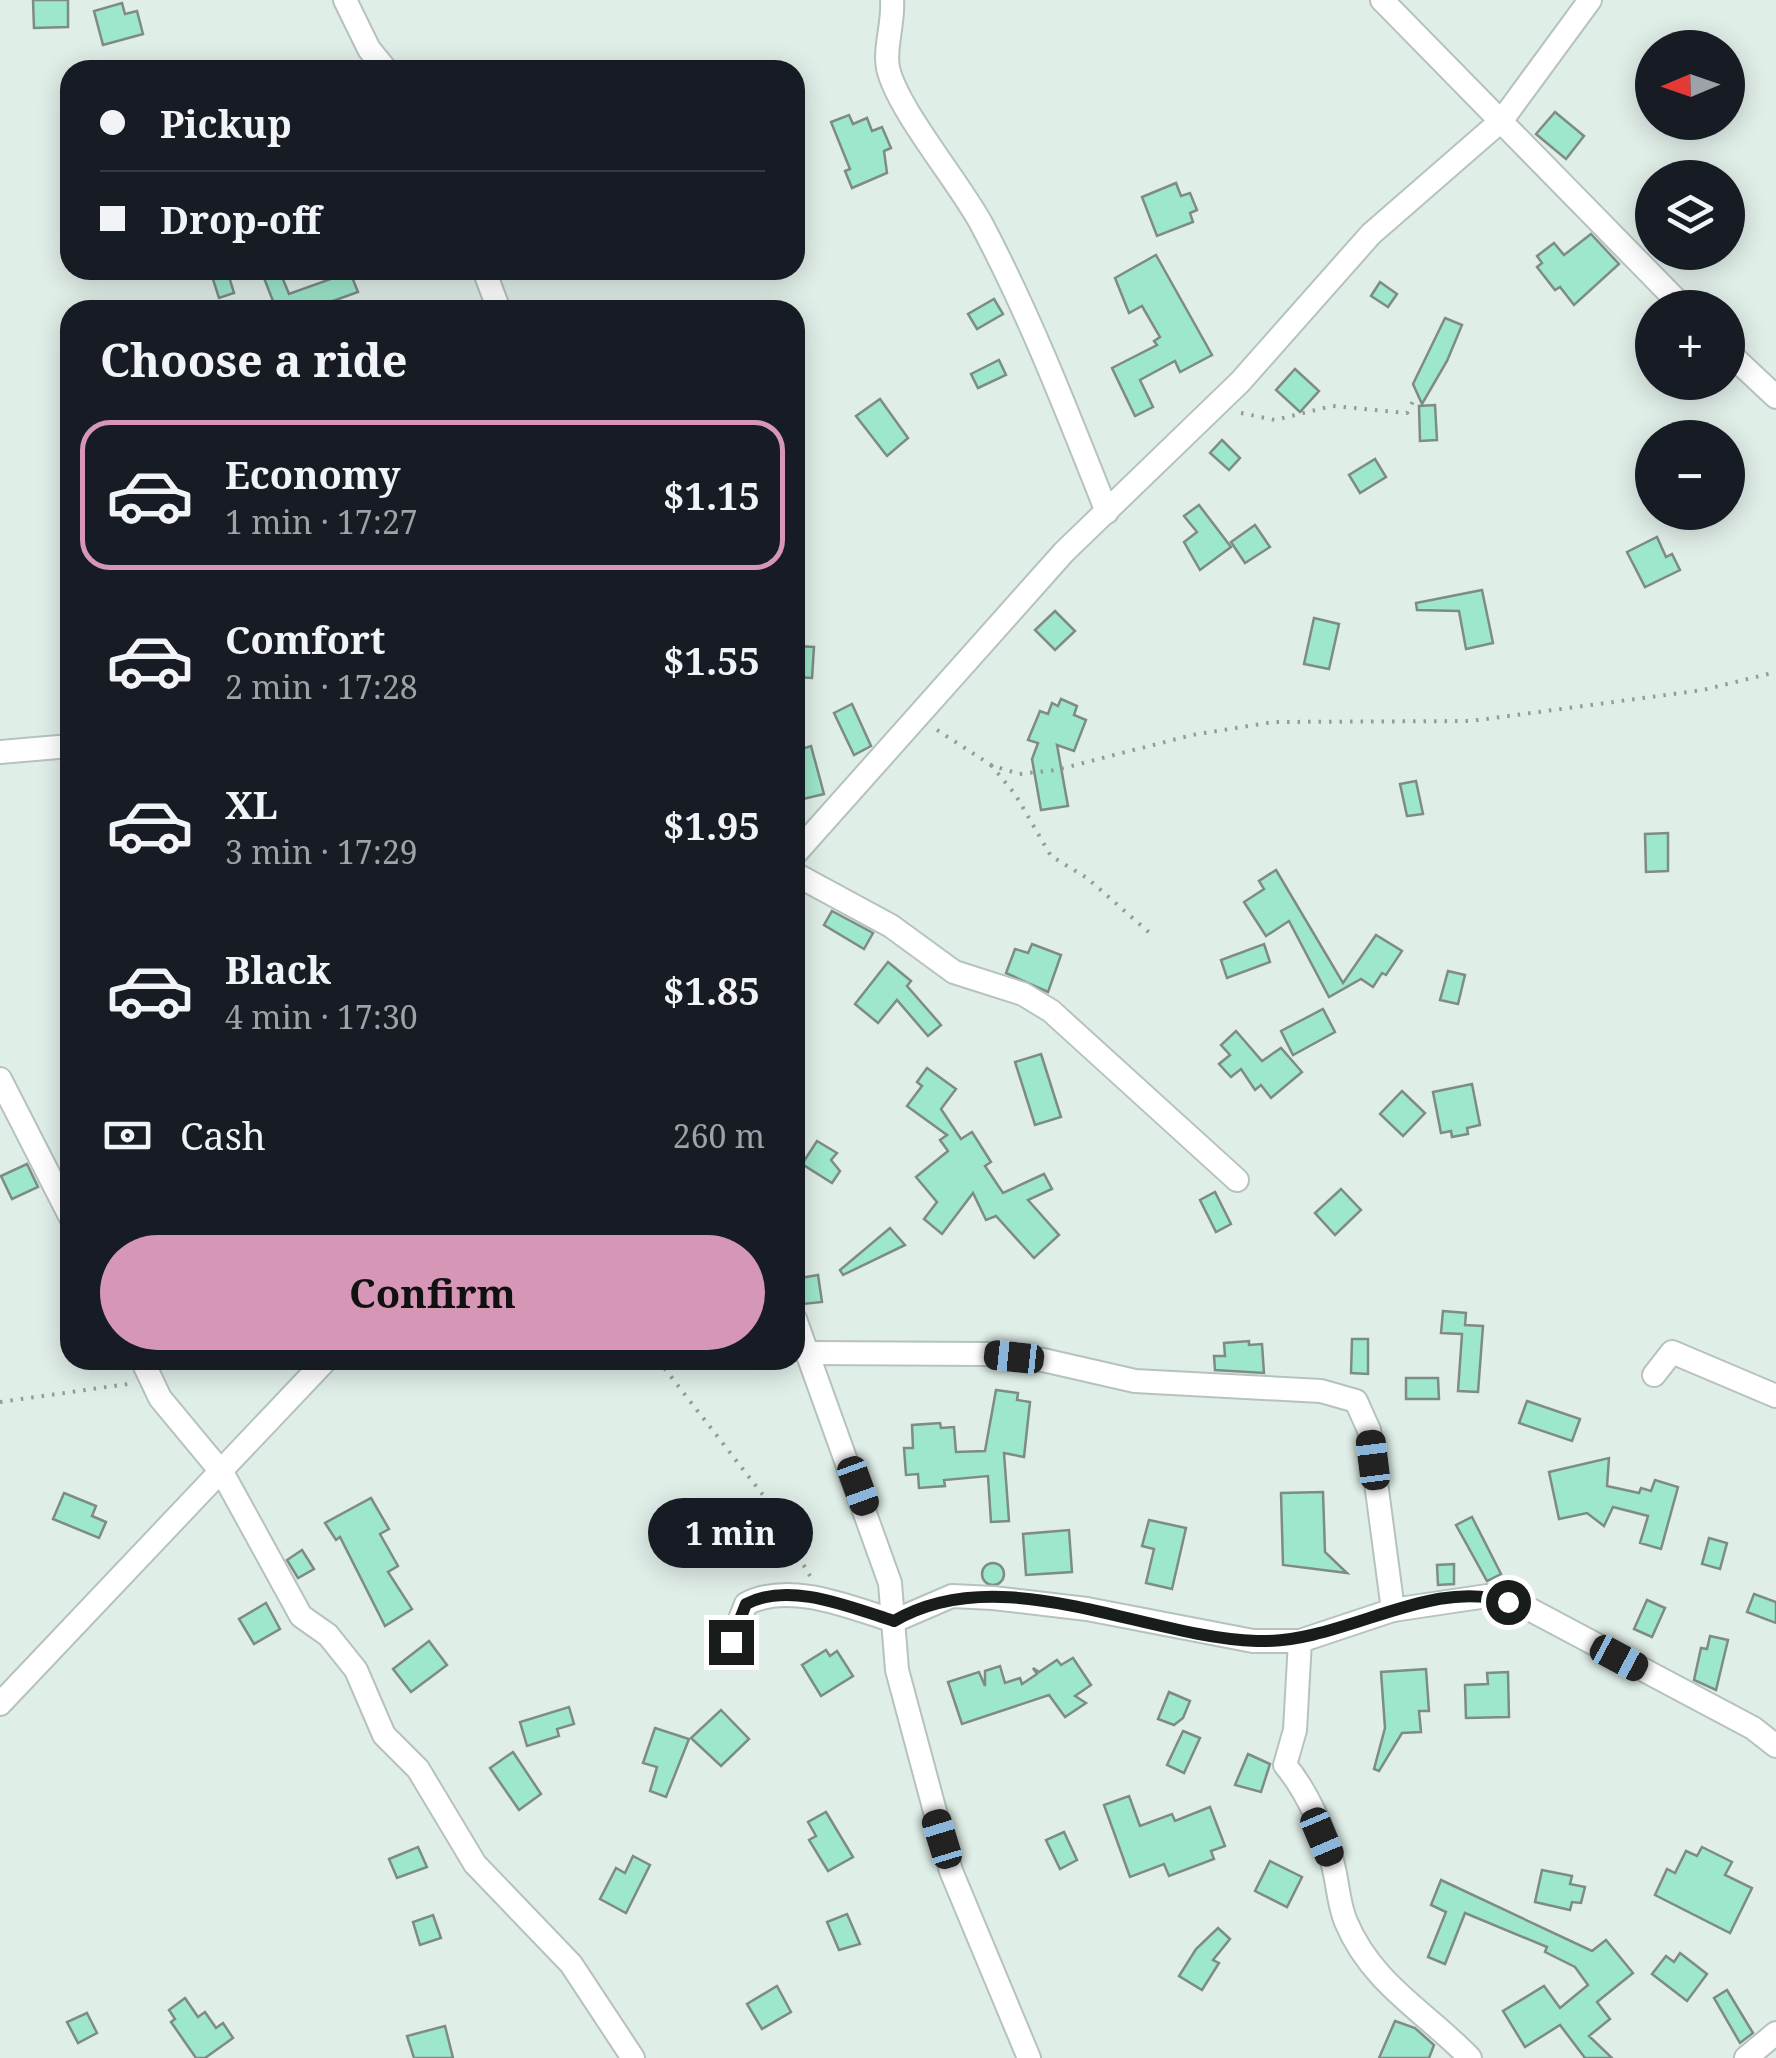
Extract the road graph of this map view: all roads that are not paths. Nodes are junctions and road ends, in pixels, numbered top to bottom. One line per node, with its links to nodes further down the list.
1 (345, 0): 5 (street)
2 (892, 0): 10 (street)
3 (1382, 0): 6 (street)
4 (1589, 0): 6 (street)
5 (378, 60)
6 (1502, 120): 7 (street); 10 (street)
7 (1667, 290)
8 (1745, 368): 9 (street)
9 (1776, 397)
10 (1107, 512): 13 (street)
11 (60, 747): 12 (street)
12 (0, 752)
13 (805, 843)
14 (805, 879): 16 (street)
15 (0, 1079): 17 (street)
16 (1237, 1180)
17 (60, 1196)
18 (805, 1345): 19 (street)
19 (808, 1353): 25 (street); 26 (street)
20 (147, 1370): 24 (street)
21 (316, 1370): 24 (street)
22 (1654, 1375): 23 (street)
23 (1776, 1396)
24 (222, 1474): 29 (street); 32 (street)
25 (1394, 1610): 27 (street); 30 (street)
26 (894, 1621): 27 (street); 28 (street); 33 (street)
27 (1300, 1641): 34 (street)
28 (731, 1642)
29 (0, 1704)
30 (1776, 1746)
31 (1776, 2034): 35 (street)
32 (632, 2058)
33 (1029, 2058)
34 (1470, 2058)
35 (1746, 2058)

